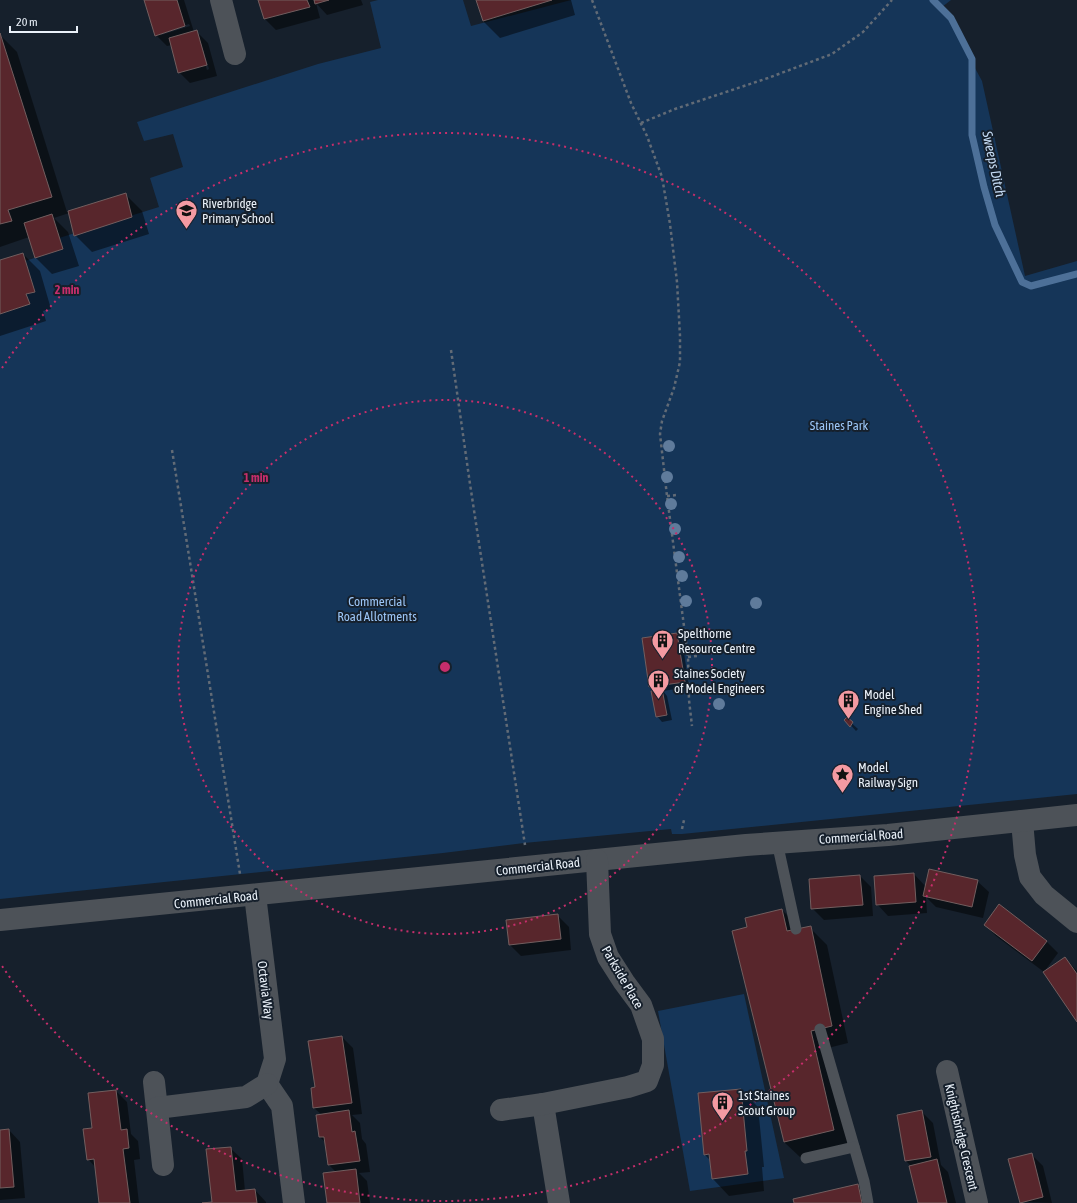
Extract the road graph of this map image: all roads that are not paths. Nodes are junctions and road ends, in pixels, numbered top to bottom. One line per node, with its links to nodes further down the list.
1 (221, 0): 2 (street)
2 (235, 54)
3 (1077, 815): 4 (street, Commercial Road)
4 (1022, 821): 5 (street, Commercial Road); 9 (street)
5 (777, 842): 6 (street, Commercial Road); 10 (lane)
6 (597, 860): 7 (street, Commercial Road); 15 (street, Parkside Place)
7 (248, 895): 8 (street, Commercial Road); 14 (street, Octavia Way)
8 (0, 920)
9 (1077, 922)
10 (796, 929)
11 (820, 1029): 18 (lane)
12 (947, 1071): 24 (street, Knightsbridge Crescent)
13 (154, 1082): 16 (street)
14 (267, 1084): 16 (street); 21 (street)
15 (543, 1104): 17 (street, Parkside Place); 22 (street)
16 (157, 1108): 20 (street)
17 (501, 1110)
18 (854, 1147): 19 (lane); 23 (lane)
19 (806, 1158)
20 (163, 1165)
21 (294, 1203)
22 (559, 1203)
23 (868, 1203)
24 (976, 1203)

